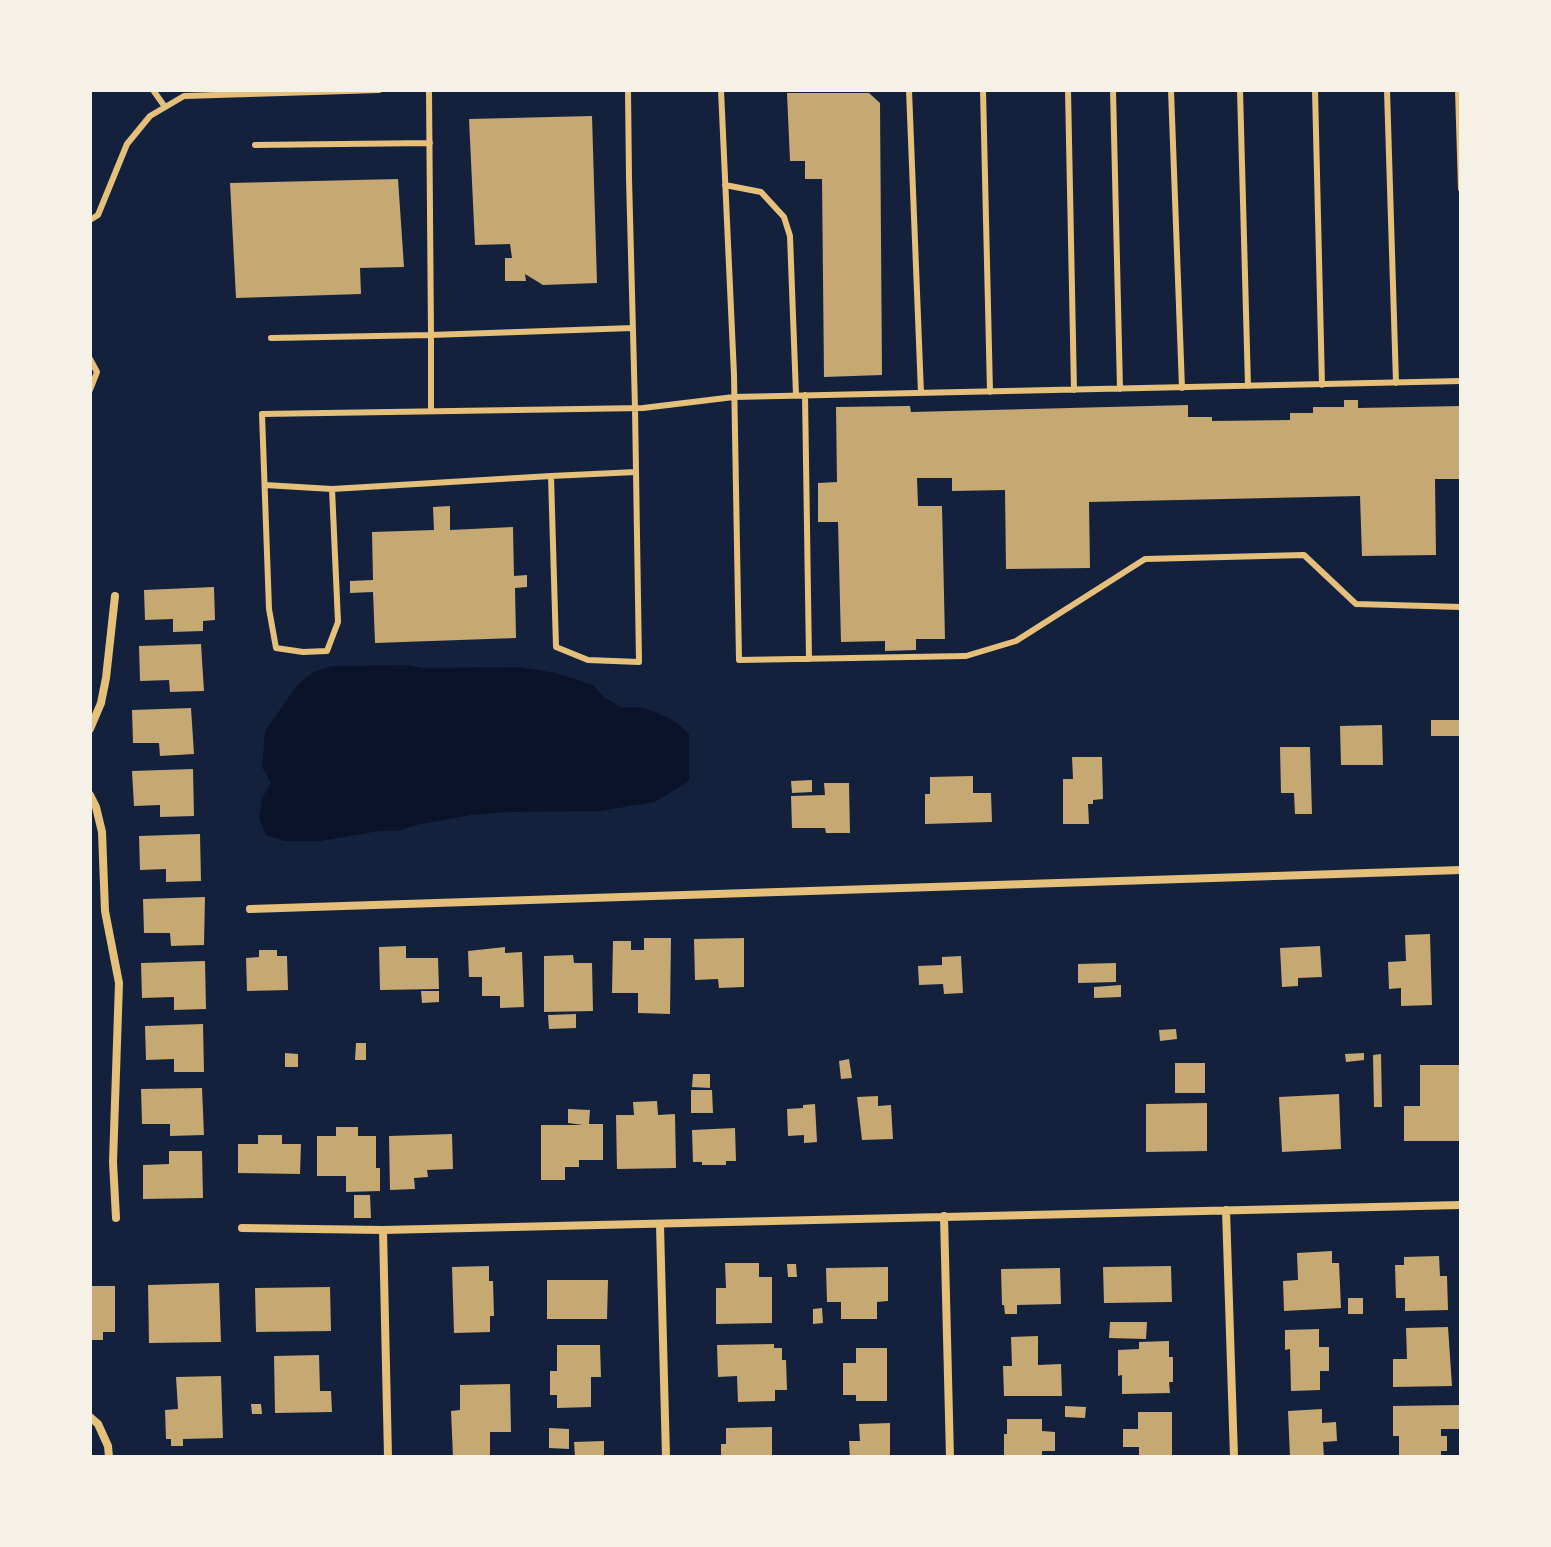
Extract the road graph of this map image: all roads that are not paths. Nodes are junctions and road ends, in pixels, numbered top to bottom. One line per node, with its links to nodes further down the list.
1 (153, 90): 15 (lane)
2 (379, 90): 15 (lane)
3 (429, 90): 16 (lane)
4 (628, 90): 21 (lane)
5 (721, 90): 18 (lane)
6 (909, 90): 34 (lane)
7 (983, 90): 33 (lane)
8 (1068, 90): 32 (lane)
9 (1113, 90): 30 (lane)
10 (1171, 90): 29 (lane)
11 (1240, 90): 28 (lane)
12 (1315, 90): 27 (lane)
13 (1387, 90): 26 (lane)
14 (1458, 90): 19 (lane)
15 (165, 107): 20 (lane)
16 (430, 143): 17 (lane); 22 (lane)
17 (255, 145)
18 (725, 185): 35 (lane); 37 (lane)
19 (1461, 189)
20 (90, 220)
21 (633, 328): 22 (lane); 38 (lane)
22 (431, 335): 23 (lane); 39 (lane)
23 (271, 338)
24 (90, 359): 31 (lane)
25 (1461, 381): 26 (lane)
26 (1396, 383): 27 (lane)
27 (1322, 385): 28 (lane)
28 (1248, 386): 29 (lane)
29 (1182, 388): 30 (lane)
30 (1120, 389): 32 (lane)
31 (90, 390)
32 (1074, 390): 33 (lane)
33 (990, 392): 34 (lane)
34 (921, 393): 36 (lane)
35 (796, 395): 36 (lane); 37 (lane)
36 (805, 395): 46 (lane)
37 (734, 397): 38 (lane); 46 (lane)
38 (635, 408): 39 (lane); 40 (lane)
39 (431, 411): 42 (lane)
40 (636, 472): 41 (lane); 41 (lane)
41 (551, 476): 43 (lane)
42 (265, 485): 43 (lane); 43 (lane)
43 (332, 489)
44 (115, 596): 47 (street)
45 (1461, 607): 46 (lane)
46 (809, 659)
47 (90, 729)
48 (90, 795): 54 (street)
49 (1461, 870): 50 (street)
50 (250, 909)
51 (1461, 1205): 52 (street)
52 (1226, 1210): 53 (street); 63 (street)
53 (944, 1216): 55 (street); 62 (street)
54 (116, 1218)
55 (660, 1225): 57 (street); 61 (street)
56 (242, 1228): 57 (street)
57 (383, 1230): 60 (street)
58 (90, 1417): 59 (street)
59 (109, 1457)
60 (388, 1457)
61 (666, 1457)
62 (950, 1457)
63 (1234, 1457)

